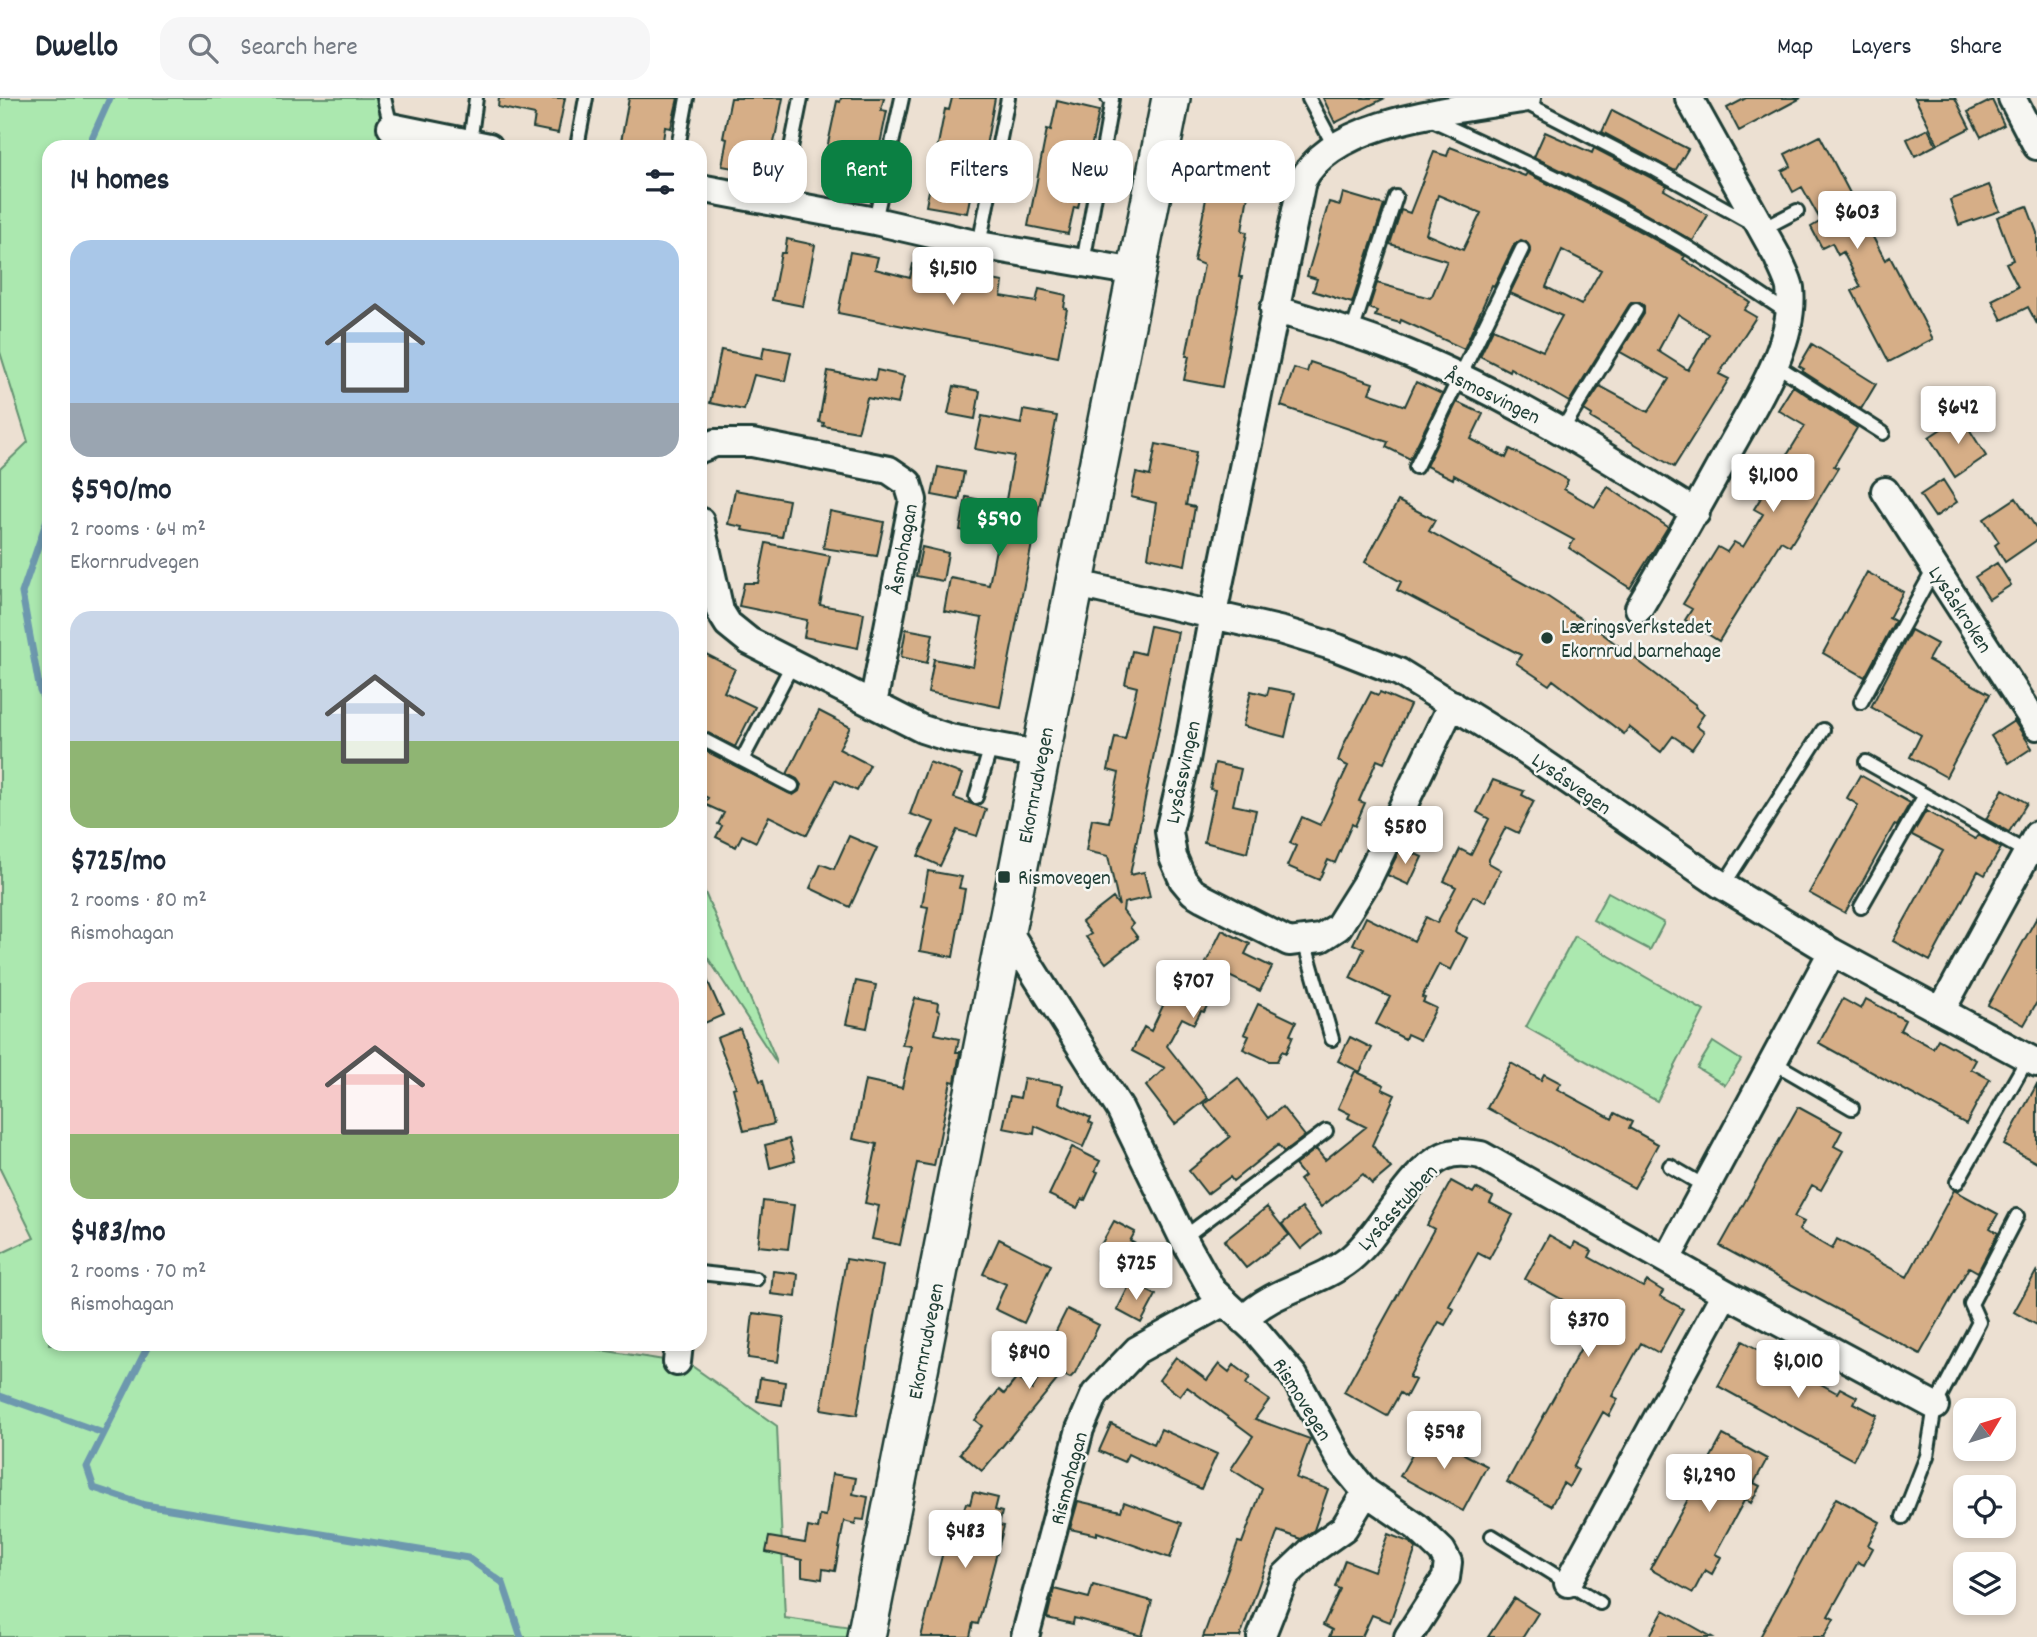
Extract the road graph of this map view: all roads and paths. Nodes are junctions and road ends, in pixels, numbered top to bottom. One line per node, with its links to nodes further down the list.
1 (384, 98): 15 (lane)
2 (476, 98): 17 (lane)
3 (586, 98): 18 (lane)
4 (687, 98): 19 (lane)
5 (802, 98): 20 (lane)
6 (902, 98): 28 (lane)
7 (1008, 98): 30 (lane)
8 (1108, 98): 32 (lane)
9 (1171, 98): 33 (main road, Ekornrudvegen)
10 (1689, 98): 29 (street)
11 (2012, 98): 22 (street)
12 (1309, 99): 21 (lane)
13 (1522, 99): 14 (street); 29 (lane)
14 (1425, 117): 21 (street); 36 (lane)
15 (397, 137): 16 (street)
16 (428, 140)
17 (479, 140)
18 (578, 140)
19 (679, 140)
20 (793, 140)
21 (1334, 146): 34 (street)
22 (2037, 146)
23 (707, 189): 24 (street)
24 (728, 193)
25 (1396, 197): 37 (lane)
26 (779, 203): 28 (street)
27 (1797, 211): 29 (lane)
28 (875, 221): 30 (street)
29 (1762, 229): 36 (street)
30 (979, 245): 32 (street)
31 (1522, 249): 39 (lane)
32 (1083, 262): 33 (street)
33 (1136, 272): 47 (main road, Ekornrudvegen)
34 (1274, 309): 37 (street, Åsmosvingen); 50 (street)
35 (1636, 310): 40 (lane)
36 (1787, 313): 38 (street)
37 (1352, 332): 39 (street, Åsmosvingen)
38 (1776, 365): 41 (lane); 45 (street)
39 (1459, 377): 40 (street, Åsmosvingen); 43 (lane)
40 (1562, 429): 45 (street, Åsmosvingen)
41 (1883, 433)
42 (707, 446): 54 (street, Åsmohagan)
43 (1416, 467)
44 (1885, 491): 46 (street, Lysåskroken)
45 (1696, 513): 49 (street)
46 (1935, 569): 53 (lane); 56 (street, Lysåskroken)
47 (1073, 583): 50 (street, Lysåsvegen); 60 (main road, Ekornrudvegen)
48 (707, 587): 51 (street)
49 (1639, 608)
50 (1213, 614): 55 (street, Lysåsvegen); 70 (street, Lysåssvingen)
51 (710, 615): 52 (street)
52 (793, 663): 54 (street); 61 (lane)
53 (1861, 702)
54 (873, 704): 59 (street)
55 (1452, 704): 67 (street, Lysåsvegen); 70 (street)
56 (2037, 726)
57 (1824, 730): 67 (lane)
58 (707, 741): 61 (lane)
59 (991, 746): 60 (street); 65 (lane)
60 (1042, 755): 69 (main road, Ekornrudvegen)
61 (743, 758): 63 (lane)
62 (1866, 762): 64 (lane)
63 (792, 786)
64 (1925, 795): 66 (lane); 68 (lane)
65 (976, 797)
66 (2033, 844): 72 (street)
67 (1723, 886): 71 (street, Lysåsvegen)
68 (1861, 906)
69 (1006, 928): 82 (street, Rismovegen); 94 (main road, Ekornrudvegen)
70 (1304, 941): 73 (lane)
71 (1832, 952): 72 (street, Lysåsvegen); 75 (street)
72 (1941, 1011): 74 (street, Lysåsvegen)
73 (1332, 1039)
74 (2032, 1060): 79 (lane)
75 (1773, 1062): 76 (lane); 80 (street)
76 (1852, 1108)
77 (1326, 1131): 82 (lane)
78 (1670, 1166): 80 (lane)
79 (1957, 1182)
80 (1706, 1188): 83 (street)
81 (2017, 1216): 88 (lane)
82 (1182, 1238): 87 (street, Rismovegen)
83 (1667, 1259): 86 (street, Lysåsstubben); 87 (street, Lysåsstubben)
84 (707, 1274): 85 (lane)
85 (756, 1279)
86 (1725, 1293): 88 (street, Lysåsstubben); 92 (street)
87 (1234, 1311): 89 (street, Rismovegen); 95 (street, Rismohagan)
88 (1935, 1406): 90 (lane)
89 (1366, 1492): 96 (street); 97 (street, Rismovegen)
90 (1903, 1517)
91 (1492, 1536): 92 (lane)
92 (1568, 1583): 93 (lane)
93 (1600, 1603)
94 (866, 1637)
95 (1025, 1637)
96 (1261, 1637)
97 (1408, 1637)

